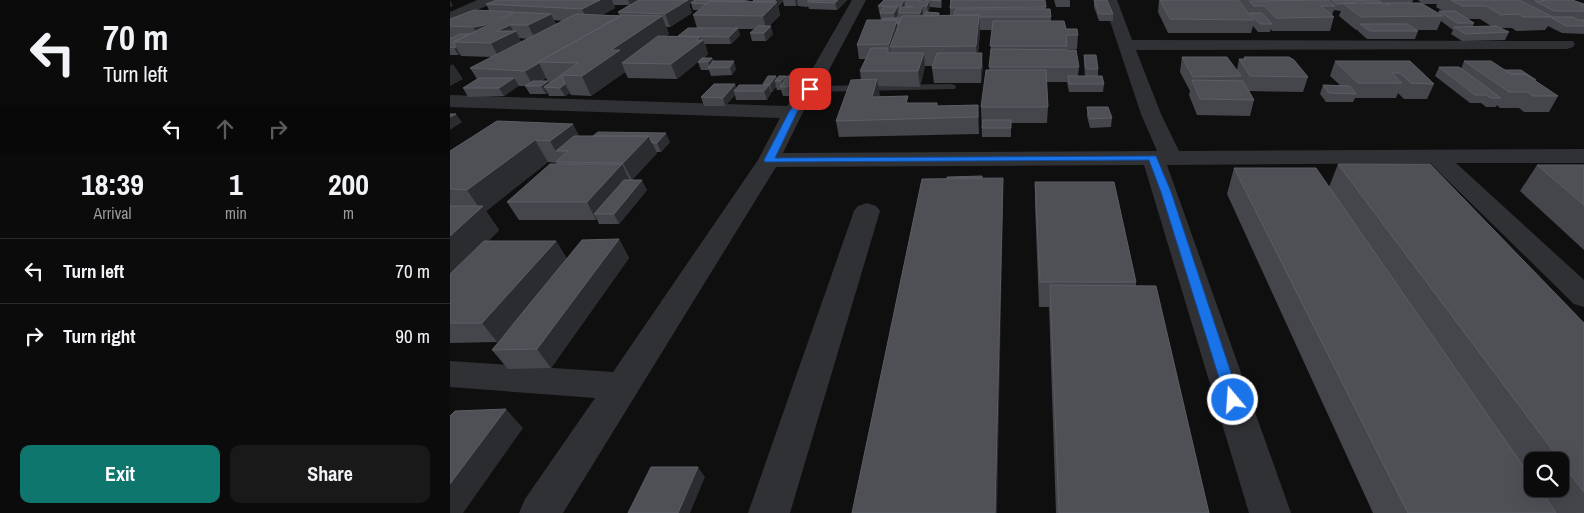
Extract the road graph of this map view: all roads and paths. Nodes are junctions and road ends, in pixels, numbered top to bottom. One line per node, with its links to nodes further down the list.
1 (489, 0): 4 (street)
2 (859, 0): 8 (street)
3 (1110, 0): 6 (street)
4 (450, 17)
5 (1566, 44): 6 (street)
6 (1127, 45): 13 (street)
7 (951, 87): 8 (lane)
8 (810, 89): 10 (street)
9 (450, 101): 10 (street)
10 (793, 112): 14 (street)
11 (1436, 156): 12 (street); 13 (street); 16 (street)
12 (1584, 156)
13 (1162, 158): 14 (street); 21 (street)
14 (768, 160): 18 (street)
15 (867, 212): 20 (street)
16 (1584, 297)
17 (450, 374): 18 (street)
18 (621, 386): 19 (street)
19 (540, 513)
20 (769, 513)
21 (1270, 513)

